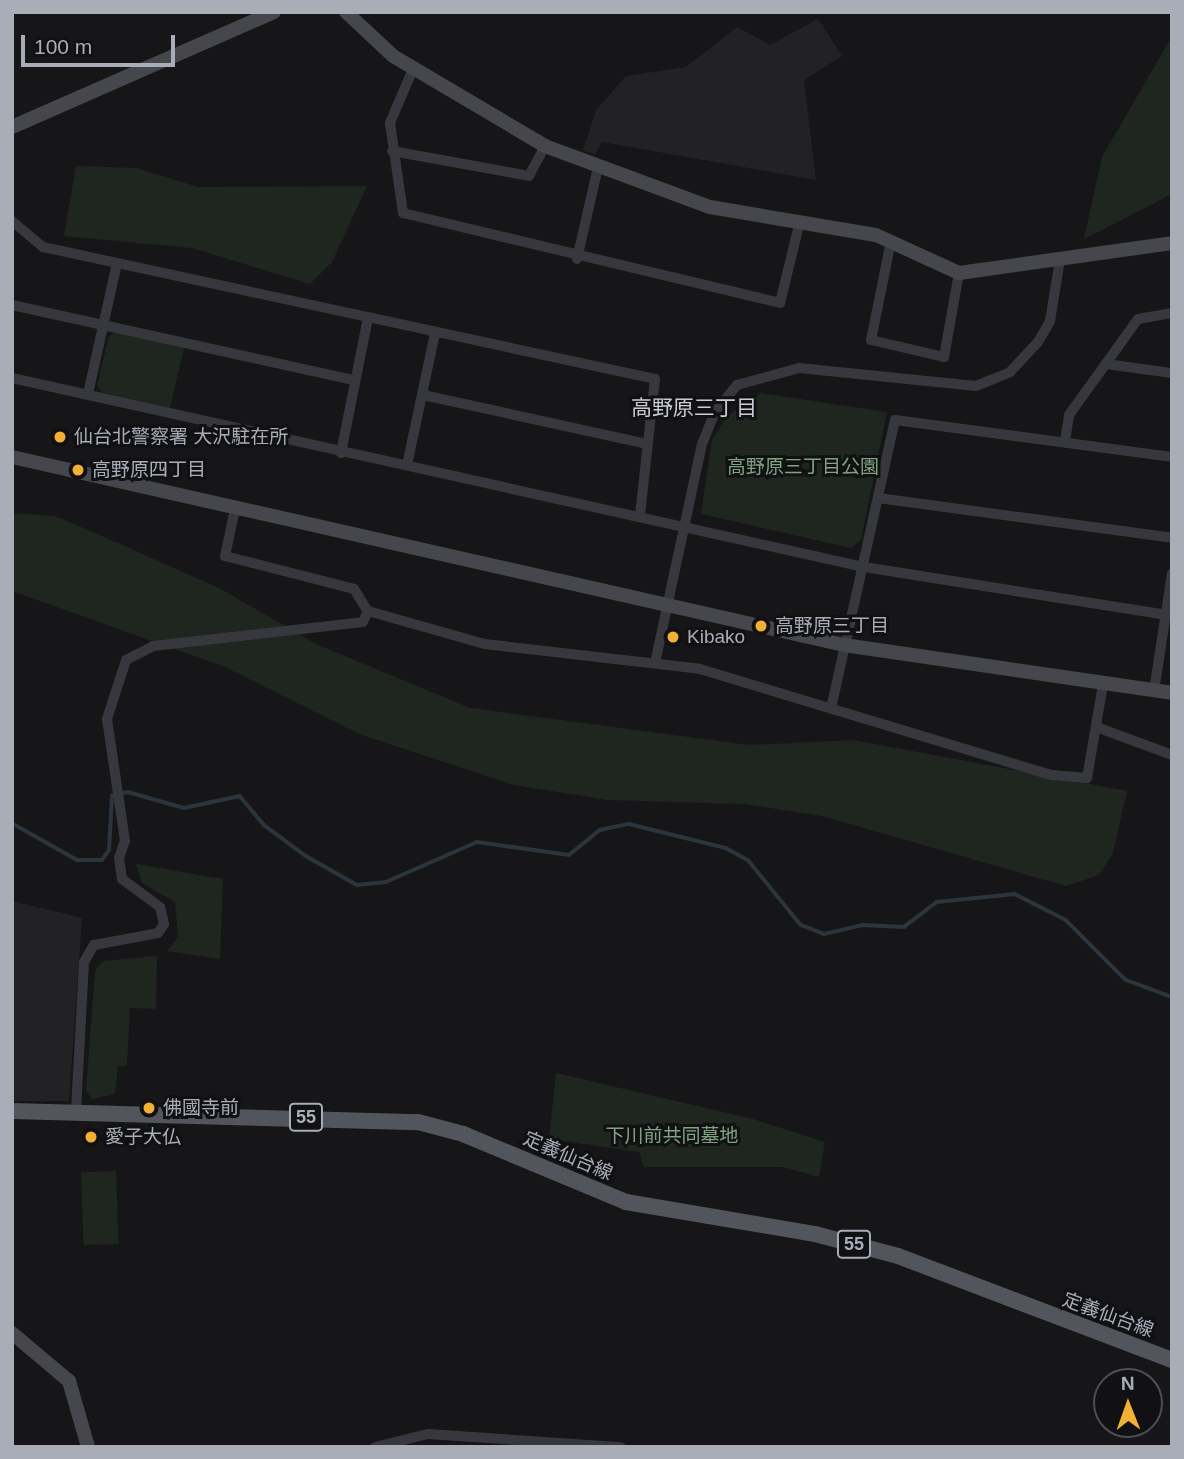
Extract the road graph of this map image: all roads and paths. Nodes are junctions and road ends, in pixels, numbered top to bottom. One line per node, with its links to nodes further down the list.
1 (274, 12): 4 (street)
2 (346, 12): 3 (street)
3 (413, 69): 5 (street); 6 (street)
4 (12, 127)
5 (545, 146): 6 (street); 7 (street)
6 (392, 151): 12 (street)
7 (598, 167): 9 (street); 12 (street)
8 (12, 221): 14 (street)
9 (800, 221): 10 (street); 12 (street)
10 (891, 241): 15 (street); 15 (street)
11 (1172, 243): 13 (street)
12 (577, 259)
13 (1060, 260): 15 (street); 36 (street)
14 (117, 263): 18 (street); 19 (street)
15 (959, 272)
16 (12, 305): 19 (street)
17 (1172, 313): 21 (street)
18 (368, 318): 20 (street); 24 (street)
19 (105, 325): 24 (street); 25 (street)
20 (435, 333): 26 (street); 28 (street)
21 (1106, 364): 22 (street); 27 (street)
22 (1172, 373)
23 (12, 378): 25 (street)
24 (354, 380): 29 (street)
25 (88, 394): 29 (street)
26 (423, 395): 28 (street); 32 (street)
27 (1065, 441): 31 (street); 33 (street)
28 (647, 444): 35 (street)
29 (341, 453): 32 (street)
30 (12, 457): 34 (street)
31 (1172, 457)
32 (407, 465): 35 (street)
33 (878, 498): 37 (street); 38 (street)
34 (235, 509): 40 (street); 41 (street)
35 (640, 514): 36 (street)
36 (684, 524): 38 (street); 40 (street)
37 (1172, 538)
38 (864, 566): 42 (street); 43 (street)
39 (1172, 573): 42 (street)
40 (666, 608): 43 (street); 44 (street)
41 (368, 611): 44 (street); 51 (street)
42 (1169, 615): 46 (street)
43 (845, 645): 45 (street); 48 (street)
44 (655, 663): 48 (street)
45 (1103, 684): 46 (street); 49 (street)
46 (1154, 691): 47 (street)
47 (1172, 693)
48 (832, 704): 49 (street)
49 (1099, 728): 50 (street)
50 (1172, 755)
51 (76, 1110): 52 (main road, 定義仙台線 / 55); 54 (main road, 定義仙台線 / 55)
52 (12, 1111)
53 (12, 1333): 55 (street)
54 (1172, 1360)
55 (88, 1447)
56 (375, 1447): 57 (street)
57 (621, 1447)

